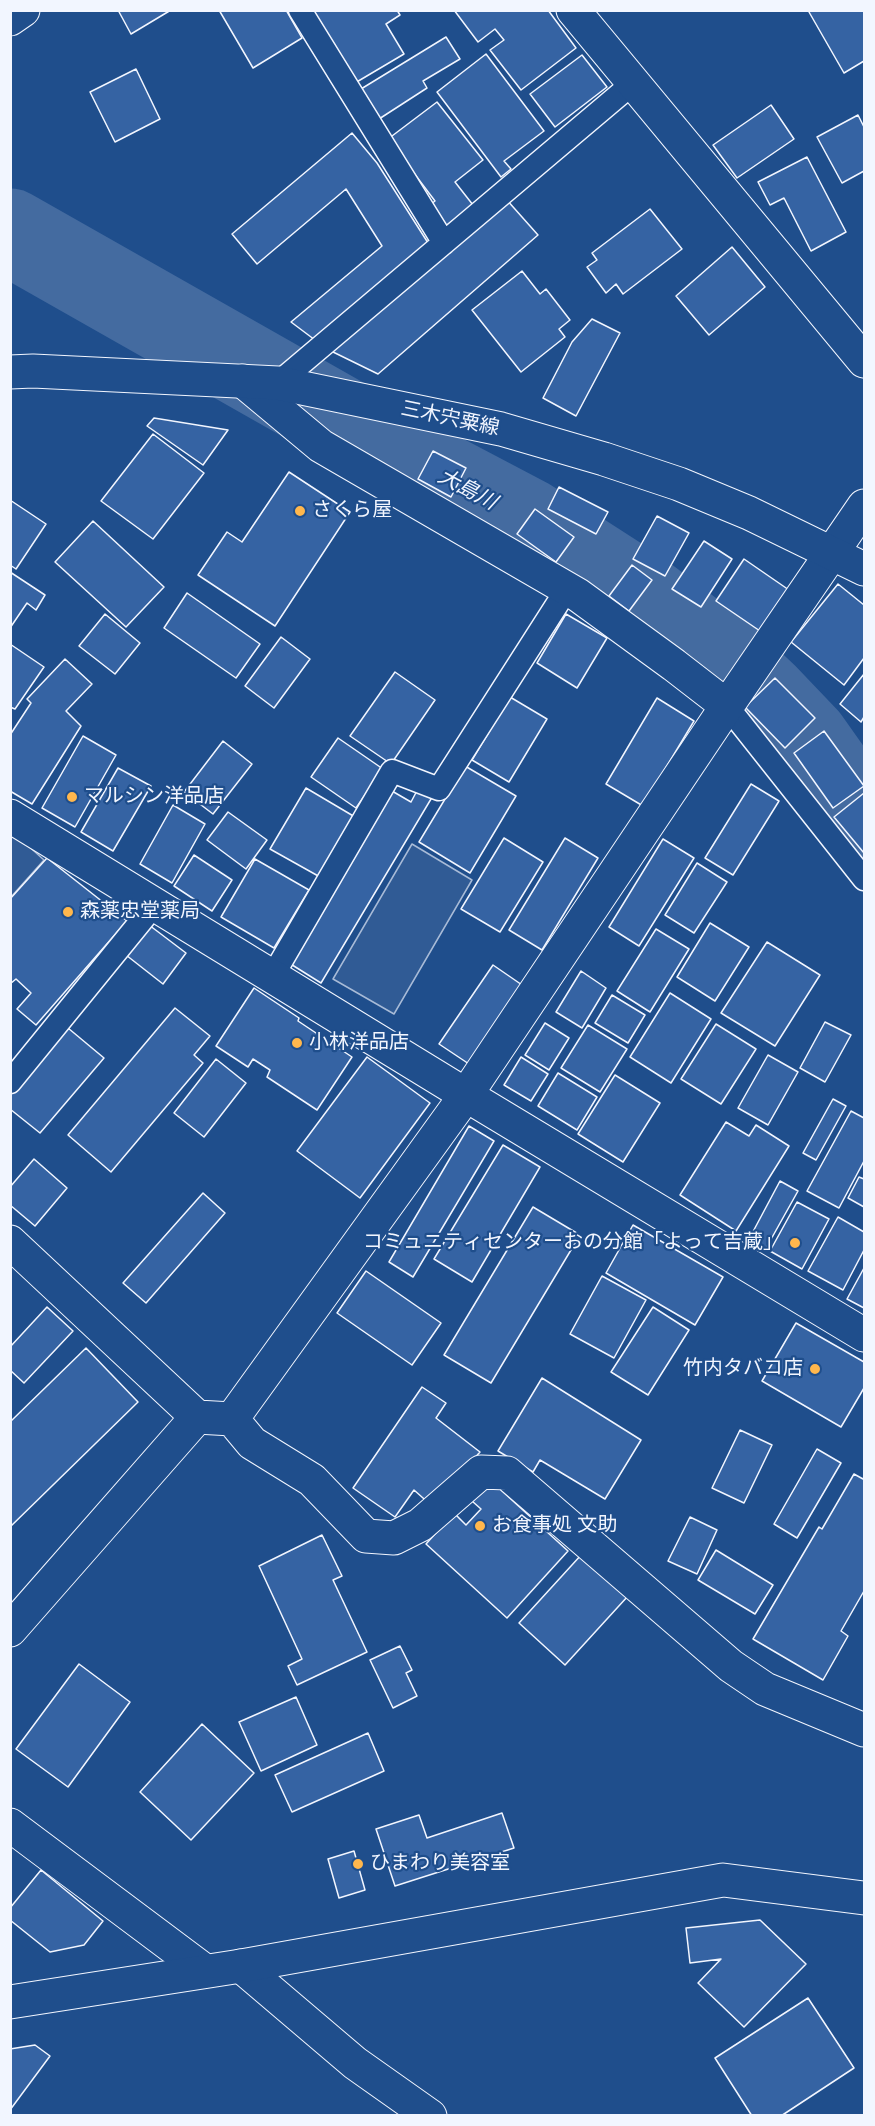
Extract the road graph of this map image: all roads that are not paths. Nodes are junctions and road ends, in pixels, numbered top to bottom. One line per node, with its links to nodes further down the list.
1 (23, 10): 4 (street)
2 (300, 10): 6 (lane)
3 (573, 10): 5 (street)
4 (10, 19)
5 (632, 84): 6 (lane); 7 (street)
6 (444, 243): 10 (lane)
7 (864, 361)
8 (10, 372): 9 (street, 三木宍粟線)
9 (243, 381): 10 (street, 三木宍粟線); 14 (street)
10 (278, 383): 12 (street, 三木宍粟線)
11 (864, 506): 12 (street)
12 (832, 553): 13 (street, 三木宍粟線); 15 (street)
13 (864, 569)
14 (567, 589): 15 (street); 19 (lane)
15 (727, 706): 17 (lane); 21 (street)
16 (10, 816): 18 (street)
17 (864, 879)
18 (155, 904): 19 (street); 20 (lane)
19 (272, 976): 21 (street)
20 (10, 1082)
21 (466, 1095): 23 (street); 25 (street)
22 (10, 1242): 24 (street)
23 (864, 1335)
24 (197, 1417): 25 (street); 26 (street)
25 (232, 1419): 27 (street)
26 (10, 1630)
27 (864, 1730)
28 (10, 1825): 31 (street)
29 (864, 1898): 30 (street)
30 (241, 1966): 31 (street); 33 (street)
31 (205, 1971): 32 (street)
32 (10, 2002)
33 (430, 2115)

